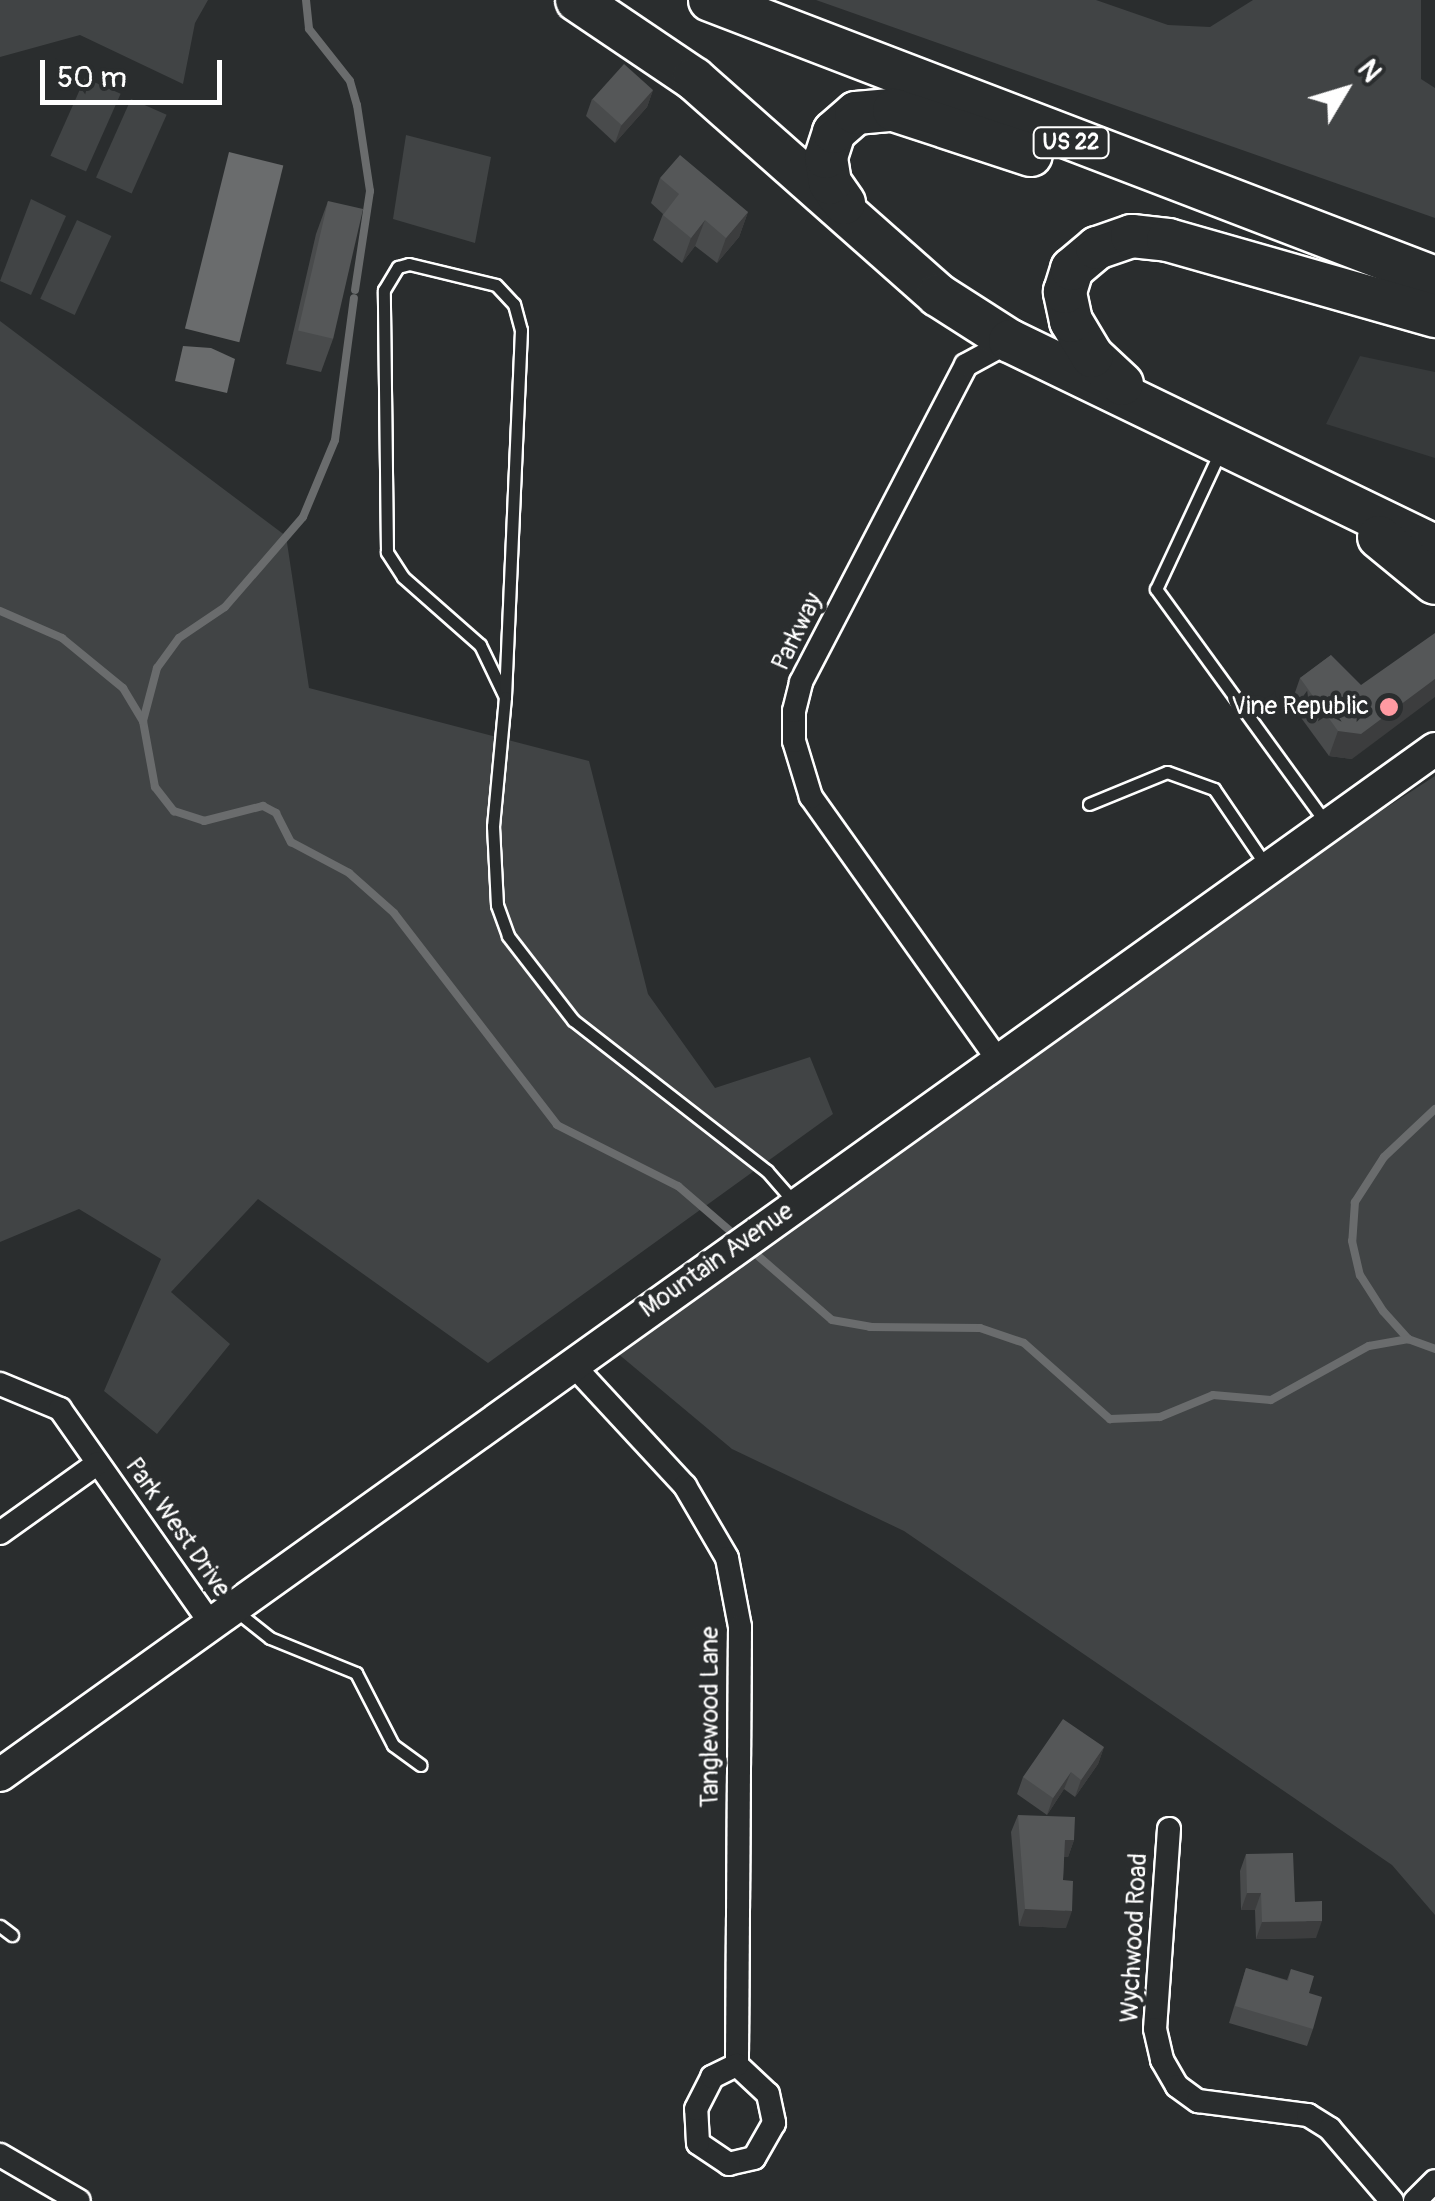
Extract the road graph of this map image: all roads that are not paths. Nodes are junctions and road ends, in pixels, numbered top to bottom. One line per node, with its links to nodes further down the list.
1 (578, 0): 4 (highway)
2 (722, 3): 3 (highway, US 22)
3 (1110, 158): 4 (highway); 5 (highway, US 22)
4 (849, 211): 7 (highway)
5 (1435, 278)
6 (1435, 316): 8 (highway)
7 (1010, 341): 8 (highway); 18 (street, Parkway)
8 (1156, 411): 9 (highway)
9 (1224, 444): 10 (highway); 16 (lane)
10 (1332, 498): 11 (highway); 12 (highway)
11 (1435, 546)
12 (1435, 583)
13 (505, 697): 13 (lane); 19 (lane)
14 (1435, 748): 16 (street, Mountain Avenue)
15 (1089, 804): 17 (lane)
16 (1328, 824): 17 (street, Mountain Avenue)
17 (1268, 867): 18 (street, Mountain Avenue)
18 (998, 1060): 19 (street, Mountain Avenue)
19 (783, 1214): 20 (street, Mountain Avenue)
20 (572, 1365): 24 (street, Mountain Avenue); 30 (street, Tanglewood Lane)
21 (0, 1384): 22 (street, Park West Drive)
22 (98, 1463): 23 (street, Park West Drive); 24 (street, Park West Drive)
23 (0, 1532)
24 (222, 1616): 25 (lane); 26 (street, Mountain Avenue)
25 (421, 1766)
26 (0, 1775)
27 (1169, 1830): 34 (street, Wychwood Road)
28 (0, 1926): 29 (lane)
29 (12, 1935)
30 (737, 2065)
31 (0, 2155): 33 (street)
32 (1435, 2181): 35 (street)
33 (79, 2201)
34 (1392, 2201)
35 (1415, 2201)

